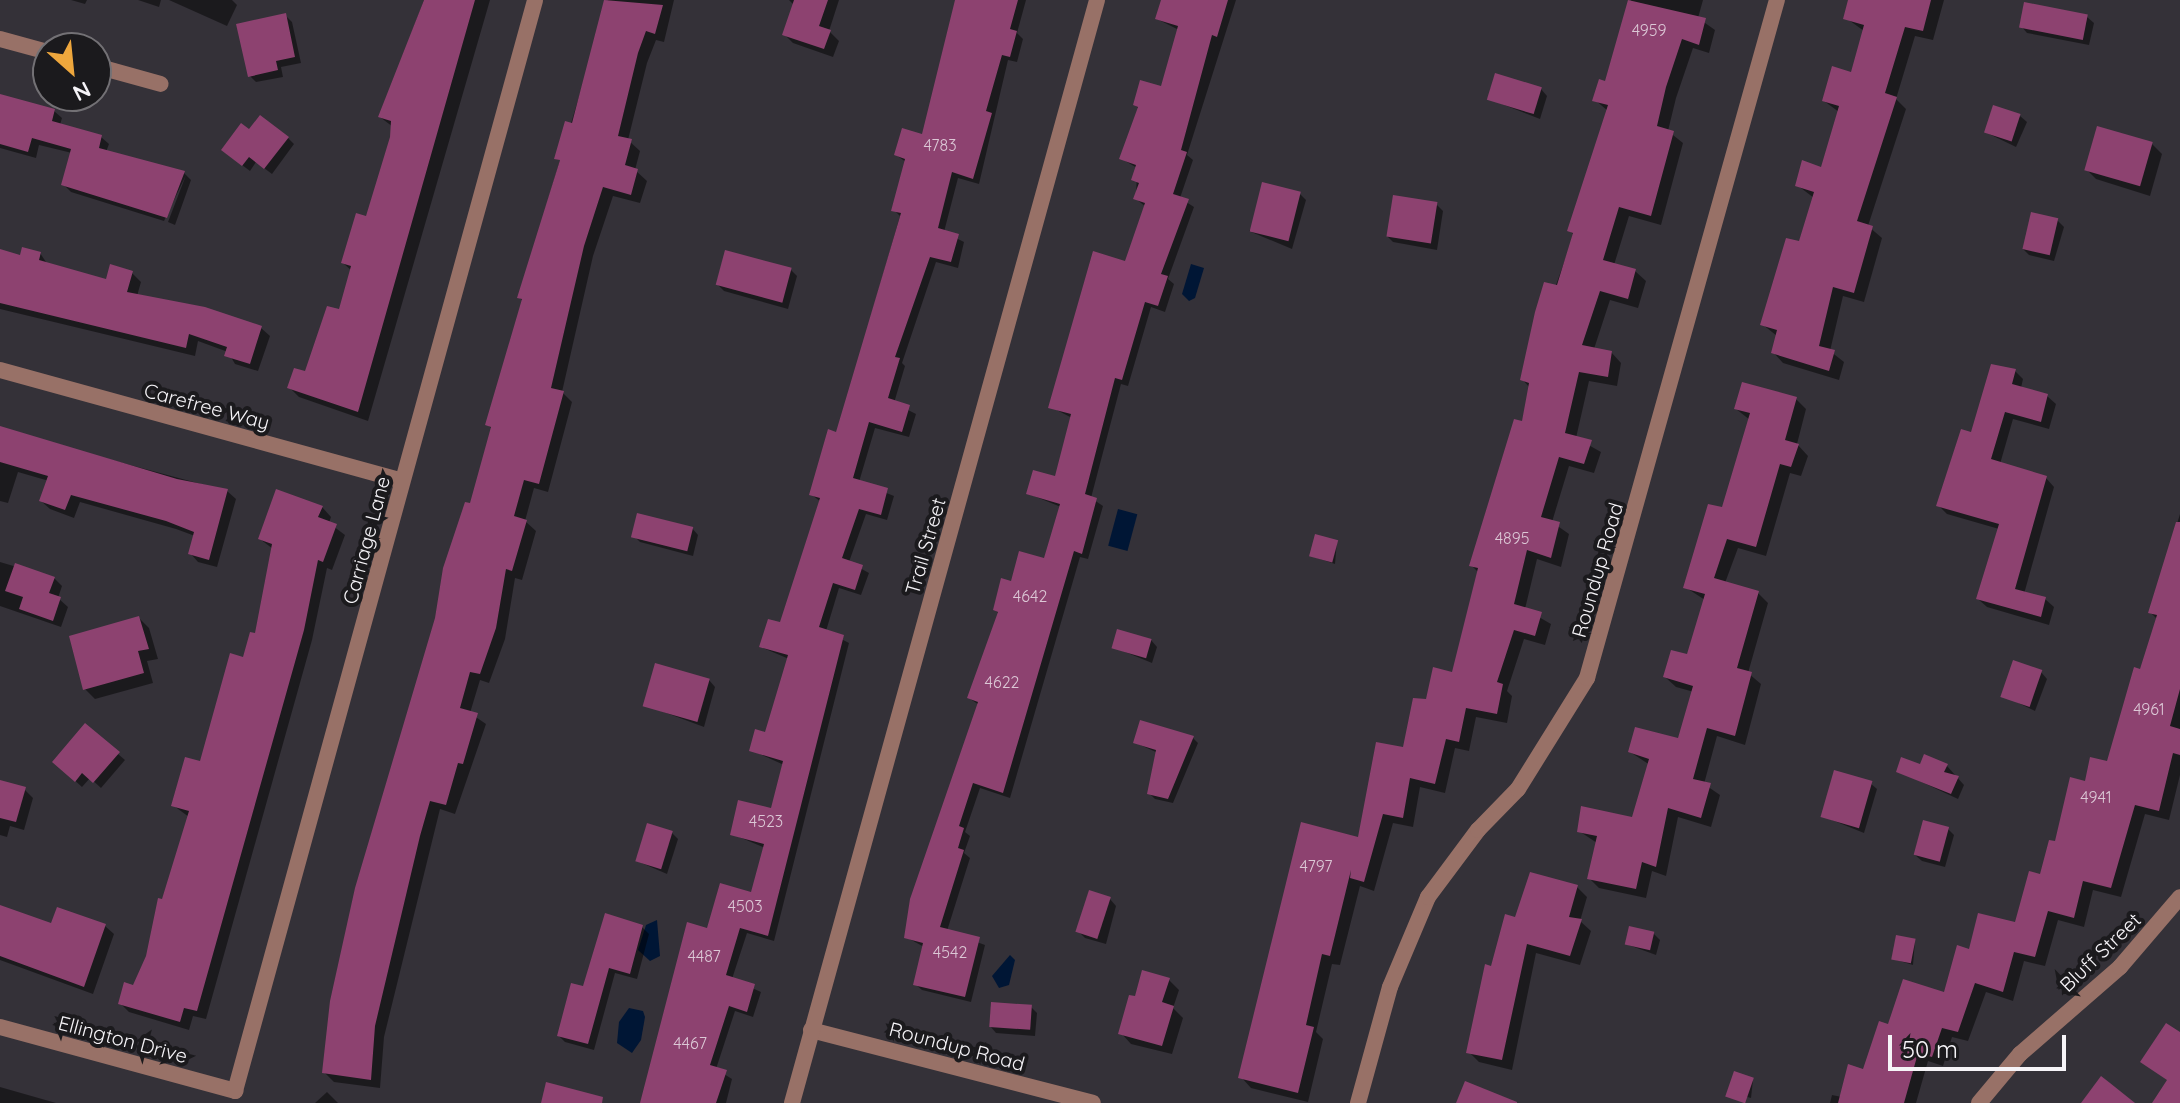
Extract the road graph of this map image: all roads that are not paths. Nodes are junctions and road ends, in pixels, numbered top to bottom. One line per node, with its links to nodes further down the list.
1 (535, 0): 9 (street, Carriage Lane)
2 (1097, 0): 12 (street, Trail Street)
3 (1777, 0): 16 (street, Roundup Road)
4 (0, 39): 5 (street)
5 (32, 48)
6 (112, 70): 7 (street)
7 (161, 84)
8 (0, 370): 9 (street, Carefree Way)
9 (402, 481): 13 (street, Carriage Lane)
10 (2180, 897): 17 (street, Bluff Street)
11 (0, 1027): 13 (street, Ellington Drive)
12 (811, 1030): 14 (street, Trail Street); 15 (street, Roundup Road)
13 (235, 1091)
14 (792, 1103)
15 (1093, 1103)
16 (1358, 1103)
17 (1979, 1103)

